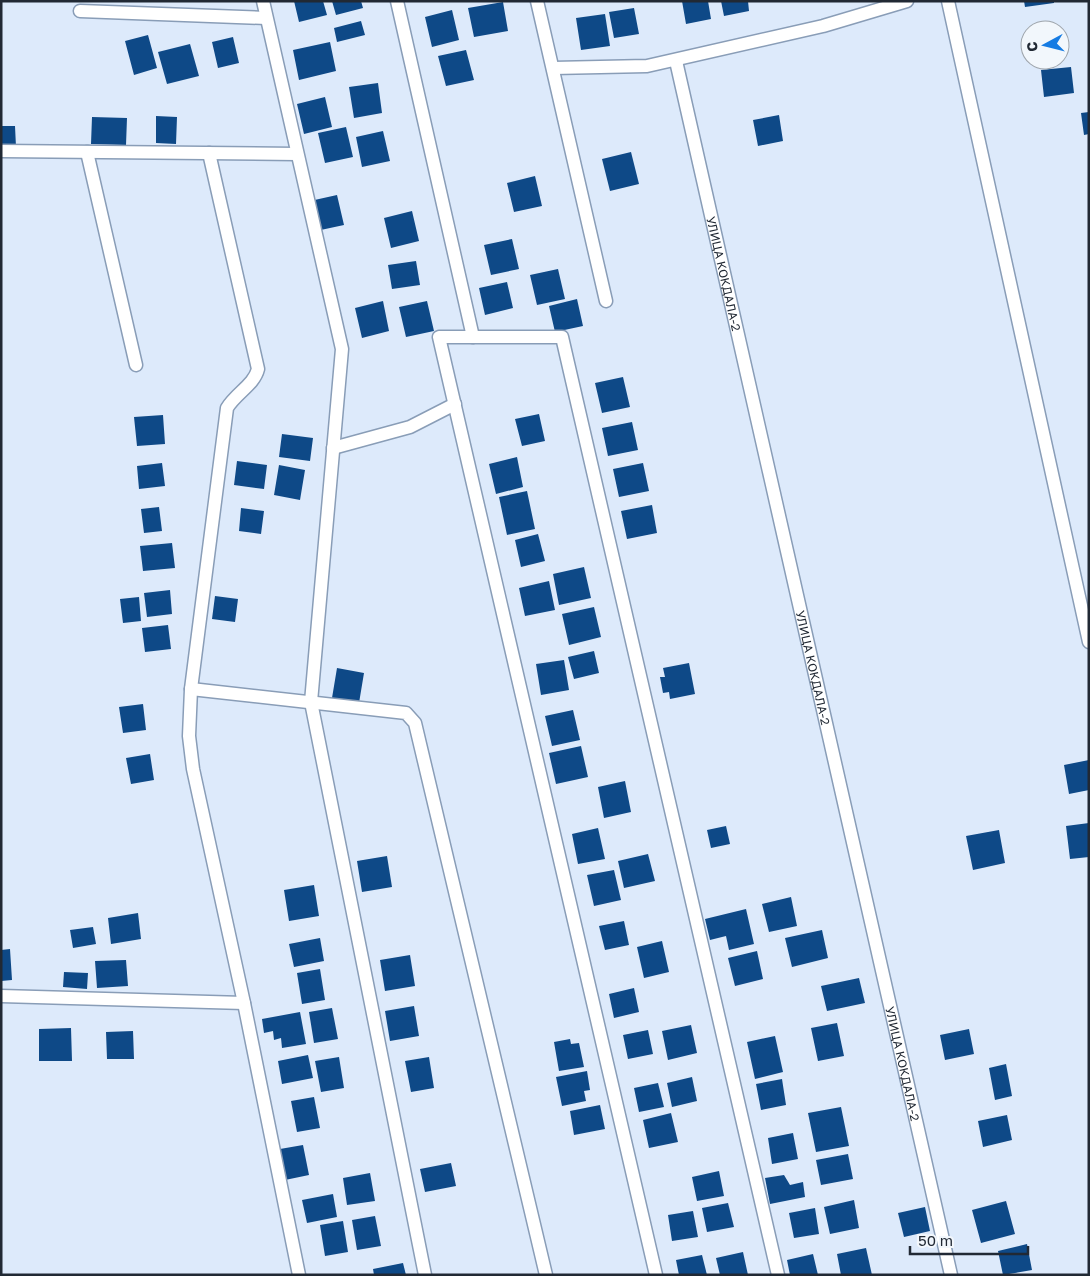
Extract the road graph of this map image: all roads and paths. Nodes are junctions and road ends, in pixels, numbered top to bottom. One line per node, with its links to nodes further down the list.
1 (263, 1): 7 (street)
2 (397, 1): 15 (street)
3 (537, 1): 9 (street)
4 (907, 1): 8 (street)
5 (948, 1): 19 (street)
6 (80, 11): 7 (street)
7 (266, 18): 13 (street)
8 (676, 61): 9 (street); 29 (street, УЛИЦА КОКДАЛА-2)
9 (553, 68): 14 (street)
10 (1, 151): 11 (street)
11 (87, 152): 12 (street); 16 (street)
12 (209, 153): 13 (street); 20 (street)
13 (297, 154): 18 (street)
14 (606, 301)
15 (473, 337): 17 (street); 28 (street)
16 (136, 365)
17 (455, 404): 18 (street); 27 (street)
18 (334, 448): 21 (street)
19 (1089, 642)
20 (191, 689): 21 (street); 23 (street)
21 (311, 702): 25 (street); 26 (street)
22 (1, 996): 23 (street)
23 (244, 1003): 24 (street)
24 (299, 1275)
25 (425, 1275)
26 (546, 1275)
27 (656, 1275)
28 (778, 1275)
29 (950, 1275)

